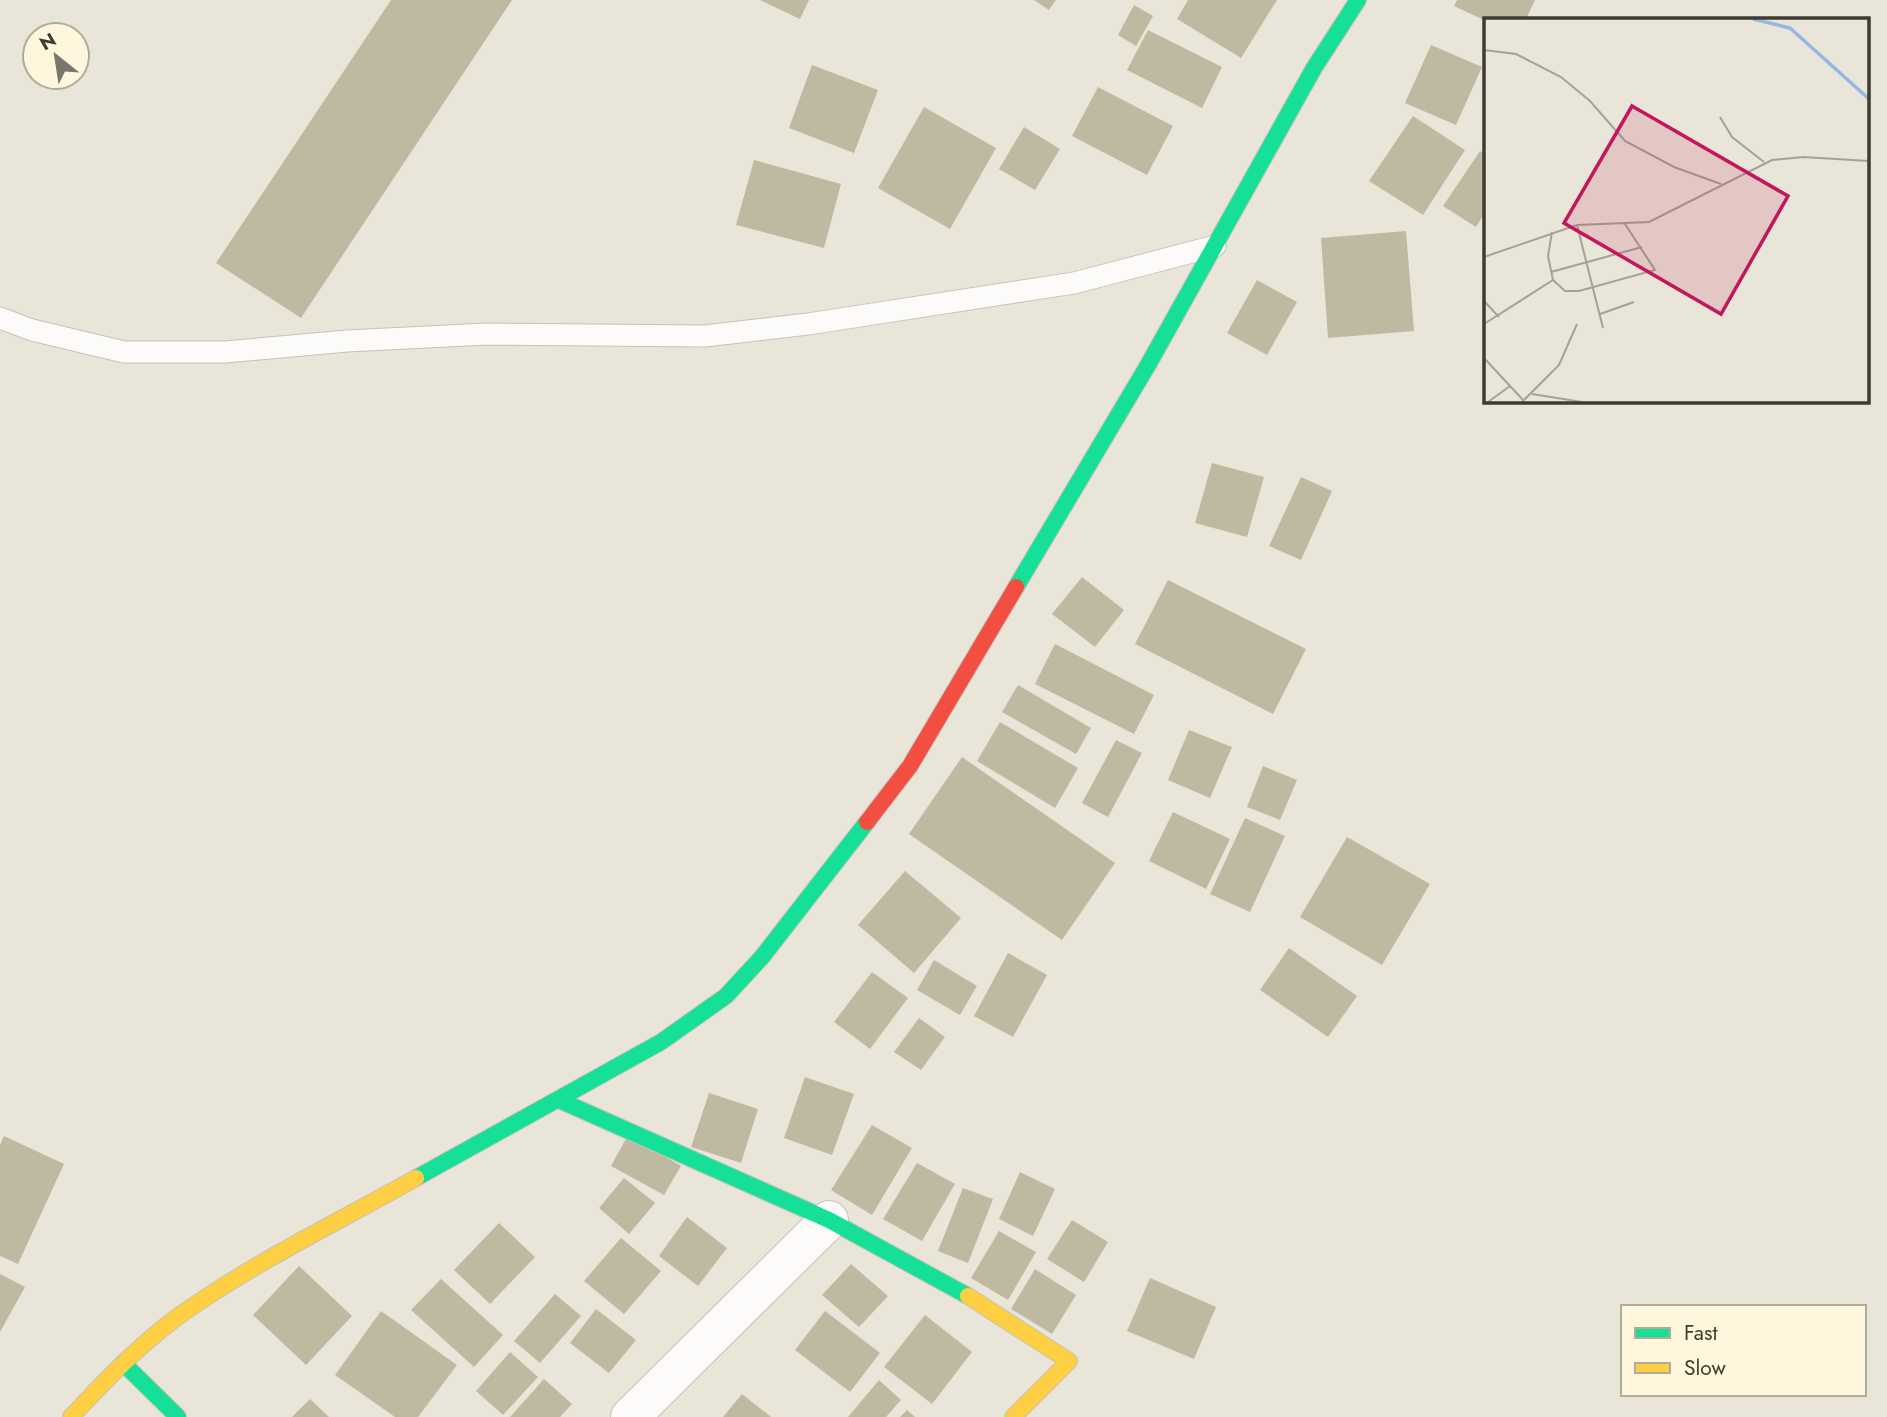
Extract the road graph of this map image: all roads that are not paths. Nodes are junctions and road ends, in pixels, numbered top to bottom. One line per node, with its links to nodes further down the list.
1 (1358, 0): 2 (street)
2 (1217, 246): 3 (lane); 4 (street)
3 (0, 318)
4 (559, 1100): 5 (street); 6 (street)
5 (829, 1220): 9 (street); 10 (street)
6 (123, 1363): 7 (street); 8 (street)
7 (71, 1417)
8 (178, 1417)
9 (631, 1417)
10 (1013, 1417)

